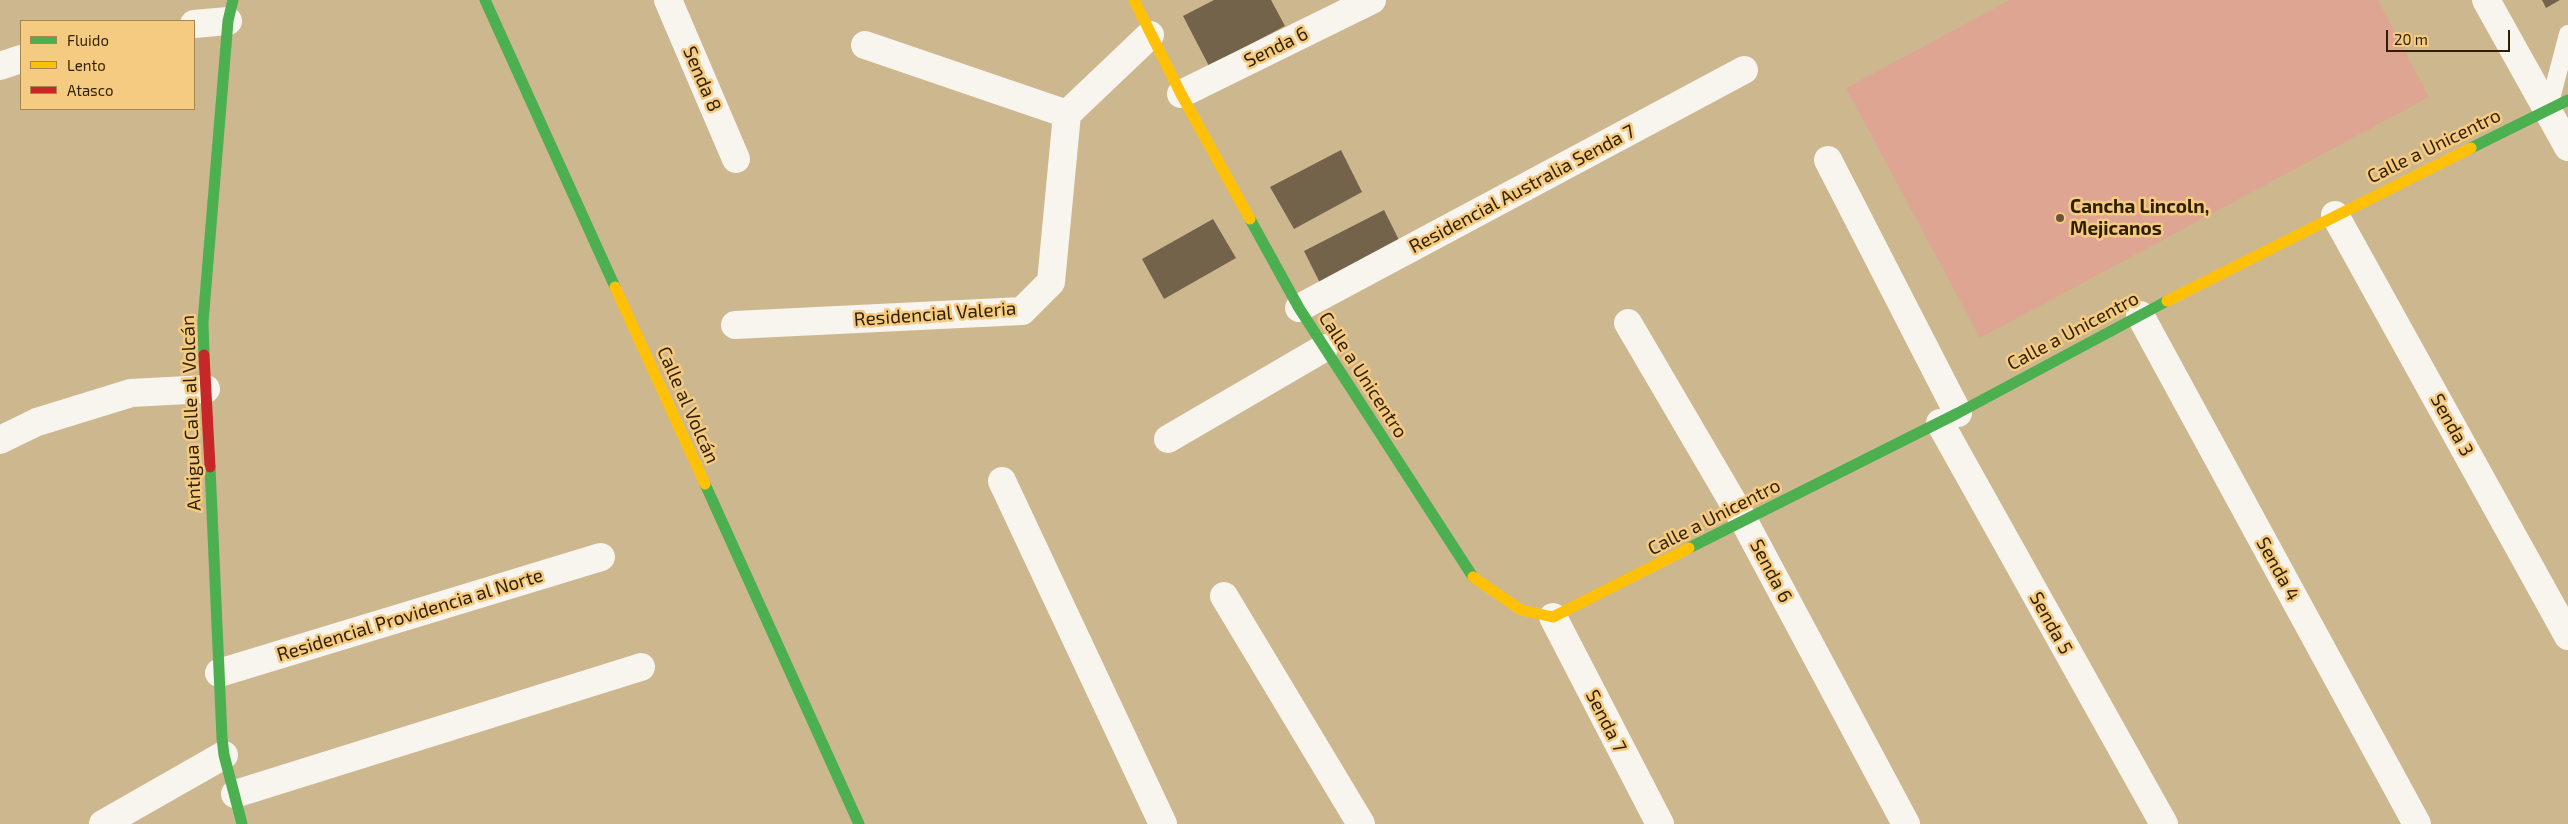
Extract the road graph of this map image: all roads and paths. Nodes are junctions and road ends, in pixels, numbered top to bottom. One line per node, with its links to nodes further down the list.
1 (485, 0): 42 (street, Calle al Volcán)
2 (668, 0): 18 (street, Senda 8)
3 (1134, 0): 9 (street, Calle a Unicentro)
4 (1372, 0): 14 (street, Senda 6)
5 (2486, 0): 15 (street)
6 (231, 11): 7 (street); 26 (street, Antigua Calle al Volcán)
7 (195, 24)
8 (2568, 34): 15 (lane)
9 (1150, 35): 14 (street, Calle a Unicentro); 16 (street)
10 (865, 45): 16 (street)
11 (20, 59): 12 (street)
12 (0, 66)
13 (1744, 70): 21 (street, Residencial Australia Senda 7)
14 (1180, 94): 21 (street, Calle a Unicentro)
15 (2558, 105): 17 (street); 20 (street, Calle a Unicentro)
16 (1066, 114): 24 (street, Residencial Valeria)
17 (2568, 147)
18 (736, 159)
19 (1828, 160): 27 (street, Senda 5)
20 (2336, 215): 22 (street, Calle a Unicentro); 35 (street, Senda 3)
21 (1299, 308): 25 (street, Calle a Unicentro)
22 (2140, 315): 27 (street, Calle a Unicentro); 48 (street, Senda 4)
23 (1628, 323): 31 (street, Senda 6)
24 (735, 325)
25 (1324, 348): 28 (street); 34 (street, Calle a Unicentro)
26 (206, 389): 29 (street); 37 (street, Antigua Calle al Volcán)
27 (1949, 418): 31 (street, Calle a Unicentro); 47 (street, Senda 5)
28 (1168, 439)
29 (0, 440)
30 (1002, 482): 43 (street)
31 (1744, 521): 34 (street, Calle a Unicentro); 46 (street, Senda 6)
32 (601, 557): 37 (street, Residencial Providencia al Norte)
33 (1224, 596): 44 (street)
34 (1552, 617): 45 (street, Senda 7)
35 (2568, 636)
36 (641, 667): 39 (street)
37 (219, 673): 38 (street, Antigua Calle al Volcán)
38 (224, 756): 39 (street, Antigua Calle al Volcán); 40 (street)
39 (235, 794): 41 (street, Antigua Calle al Volcán)
40 (103, 824)
41 (242, 824)
42 (859, 824)
43 (1163, 824)
44 (1361, 824)
45 (1660, 824)
46 (1906, 824)
47 (2164, 824)
48 (2417, 824)

